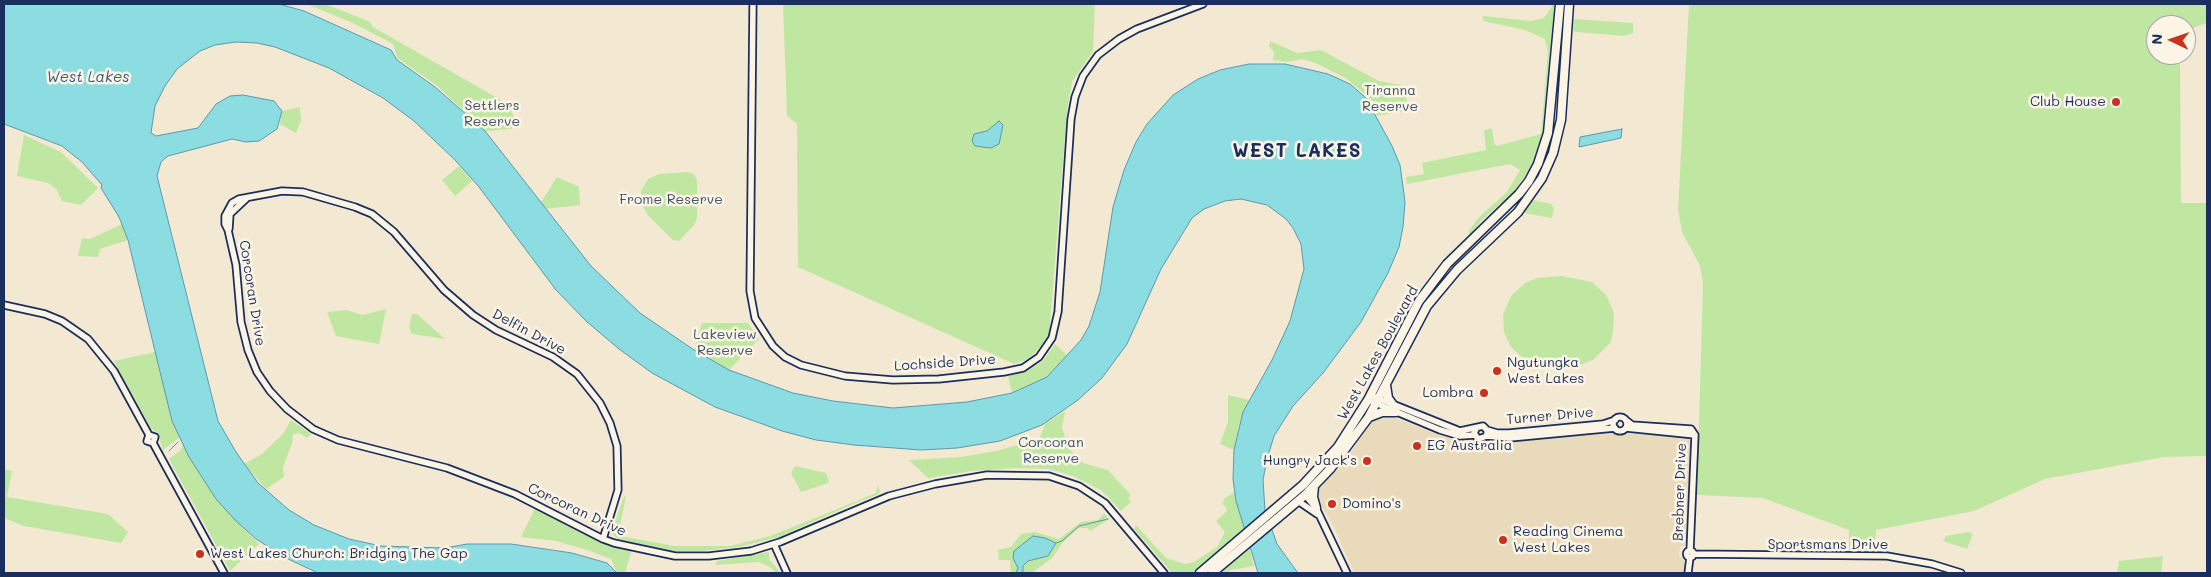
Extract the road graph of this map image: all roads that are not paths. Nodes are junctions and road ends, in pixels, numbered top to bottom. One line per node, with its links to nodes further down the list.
1 (753, 4): 2 (street, Lochside Drive)
2 (1203, 4)
3 (1560, 4): 11 (main road, West Lakes Boulevard)
4 (1569, 4): 10 (main road, West Lakes Boulevard)
5 (247, 198): 6 (street, Delfin Drive); 7 (street, Delfin Drive); 25 (street, Delfin Drive)
6 (234, 208): 8 (street, Corcoran Drive)
7 (227, 209): 8 (street, Corcoran Drive)
8 (228, 230): 25 (street, Corcoran Drive)
9 (4, 305): 28 (street)
10 (1386, 383): 11 (main road, West Lakes Boulevard); 12 (main road)
11 (1373, 399): 12 (street); 13 (main road, West Lakes Boulevard); 22 (main road, West Lakes Boulevard)
12 (1394, 408): 13 (main road); 17 (street)
13 (1368, 418): 19 (main road, West Lakes Boulevard)
14 (1615, 420): 15 (street); 16 (street); 18 (street, Turner Drive)
15 (1626, 425): 16 (street, Turner Drive); 27 (street, Brebner Drive)
16 (1615, 428): 18 (street, Turner Drive)
17 (1475, 432): 18 (street); 18 (street)
18 (1487, 433)
19 (1314, 486): 20 (main road, West Lakes Boulevard); 23 (main road)
20 (1305, 495): 21 (main road, West Lakes Boulevard); 22 (main road); 23 (street)
21 (1298, 501): 24 (street); 32 (main road, West Lakes Boulevard)
22 (1278, 506): 31 (main road, West Lakes Boulevard)
23 (1316, 508): 24 (street)
24 (1321, 517): 33 (street)
25 (603, 539): 26 (street, Corcoran Drive)
26 (774, 544): 29 (street); 30 (street, Corcoran Drive)
27 (1691, 554): 34 (street, Brebner Drive); 35 (street, Sportsmans Drive)
28 (224, 573)
29 (787, 573)
30 (1164, 573)
31 (1200, 573)
32 (1212, 573)
33 (1347, 573)
34 (1688, 573)
35 (1961, 573)

